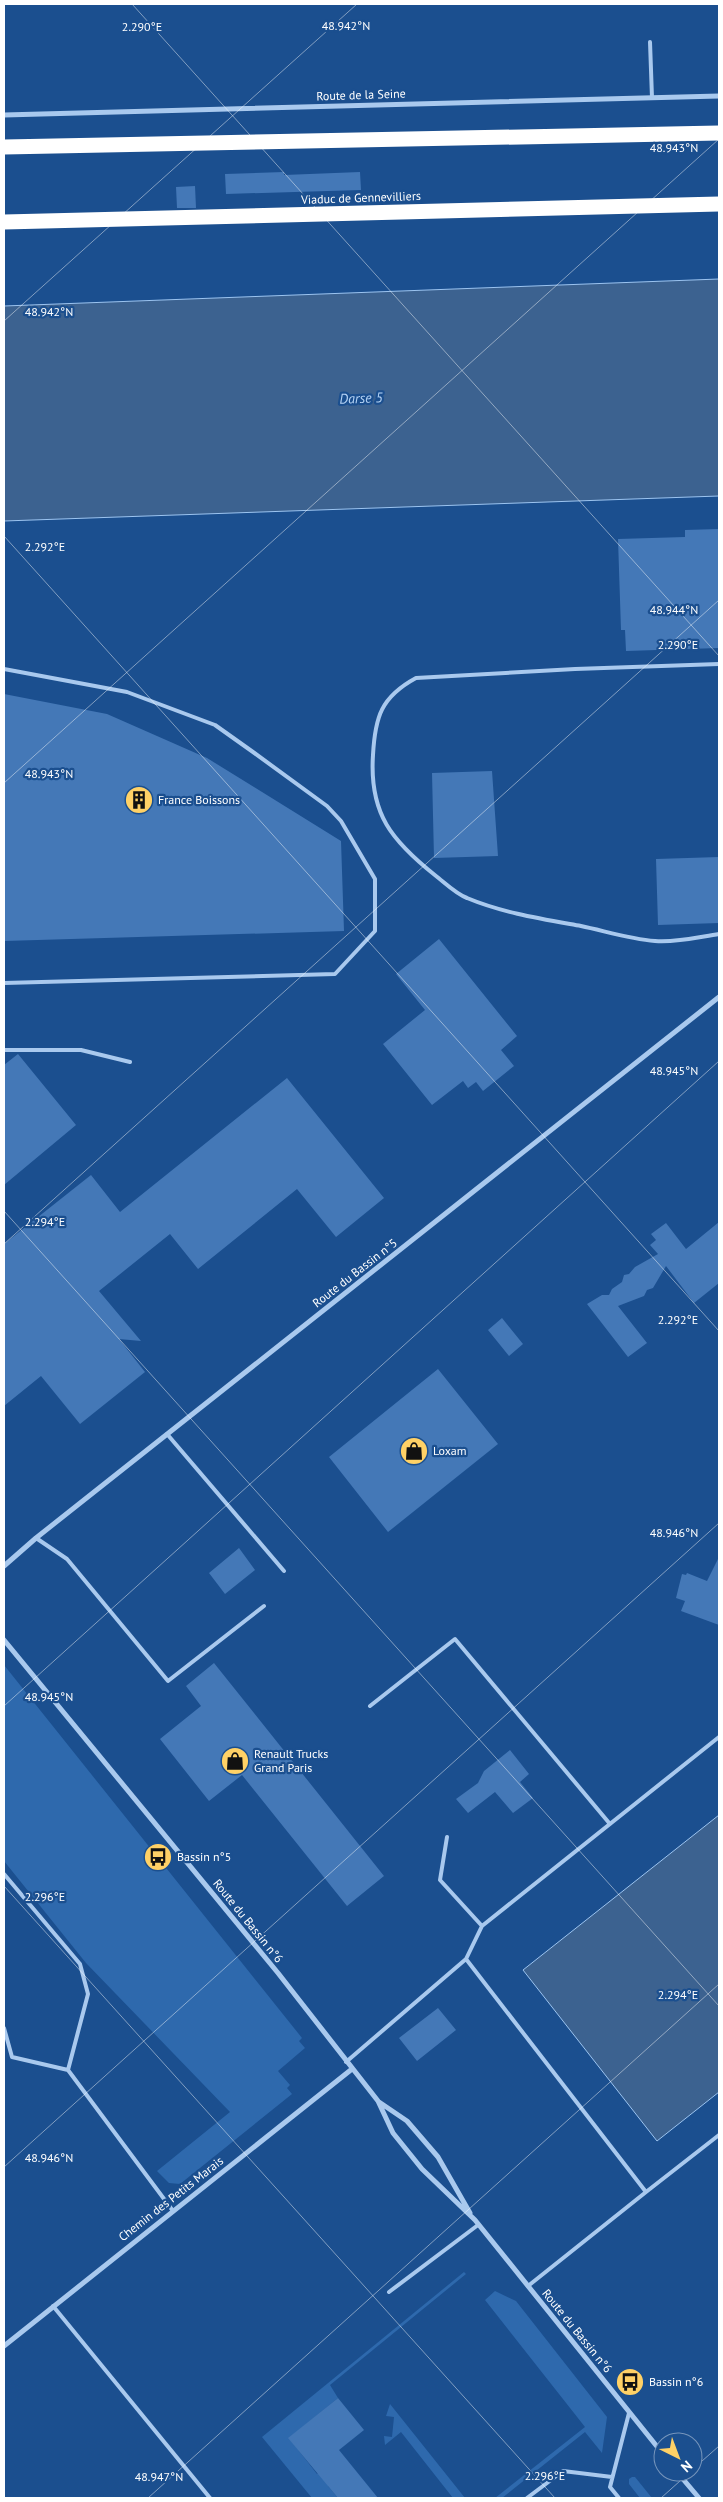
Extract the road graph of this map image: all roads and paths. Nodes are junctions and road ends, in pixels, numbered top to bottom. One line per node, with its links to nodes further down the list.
1 (650, 42): 3 (lane)
2 (719, 96): 3 (street, Route de la Seine)
3 (652, 98): 4 (street, Route de la Seine)
4 (4, 115)
5 (719, 133): 6 (highway)
6 (4, 147)
7 (719, 204): 8 (highway, Viaduc de Gennevilliers)
8 (4, 222)
9 (719, 664): 11 (lane)
10 (4, 669): 12 (lane)
11 (719, 934)
12 (4, 983)
13 (719, 997): 16 (street, Route du Bassin n°5)
14 (4, 1050): 15 (lane)
15 (130, 1062)
16 (167, 1434): 17 (street, Route du Bassin n°5); 19 (lane)
17 (36, 1538): 18 (street, Route du Bassin n°5); 20 (lane)
18 (4, 1566)
19 (284, 1571)
20 (264, 1606)
21 (4, 1640): 30 (street, Route du Bassin n°6)
22 (370, 1706): 24 (lane)
23 (719, 1737): 24 (lane)
24 (610, 1824): 27 (lane)
25 (446, 1837): 27 (lane)
26 (4, 1874): 32 (lane)
27 (482, 1926): 28 (lane)
28 (466, 1958): 30 (lane); 35 (lane)
29 (4, 2028): 32 (lane)
30 (346, 2062): 31 (street, Route du Bassin n°6)
31 (352, 2069): 33 (street, Route du Bassin n°6); 36 (street, Chemin des Petits Marais)
32 (68, 2070): 36 (lane)
33 (378, 2101): 37 (street, Route du Bassin n°6); 37 (street, Route du Bassin n°6)
34 (719, 2135): 35 (lane)
35 (646, 2192): 38 (lane)
36 (173, 2211): 40 (street, Chemin des Petits Marais)
37 (476, 2222): 38 (street, Route du Bassin n°6); 39 (lane)
38 (528, 2286): 42 (street, Route du Bassin n°6)
39 (389, 2292)
40 (53, 2306): 41 (street, Chemin des Petits Marais); 46 (lane)
41 (4, 2346)
42 (630, 2413): 43 (street, Route du Bassin n°6); 44 (lane)
43 (653, 2442)
44 (612, 2477): 47 (lane); 48 (lane)
45 (685, 2482): 49 (street)
46 (210, 2498)
47 (527, 2498)
48 (619, 2498)
49 (699, 2498)

